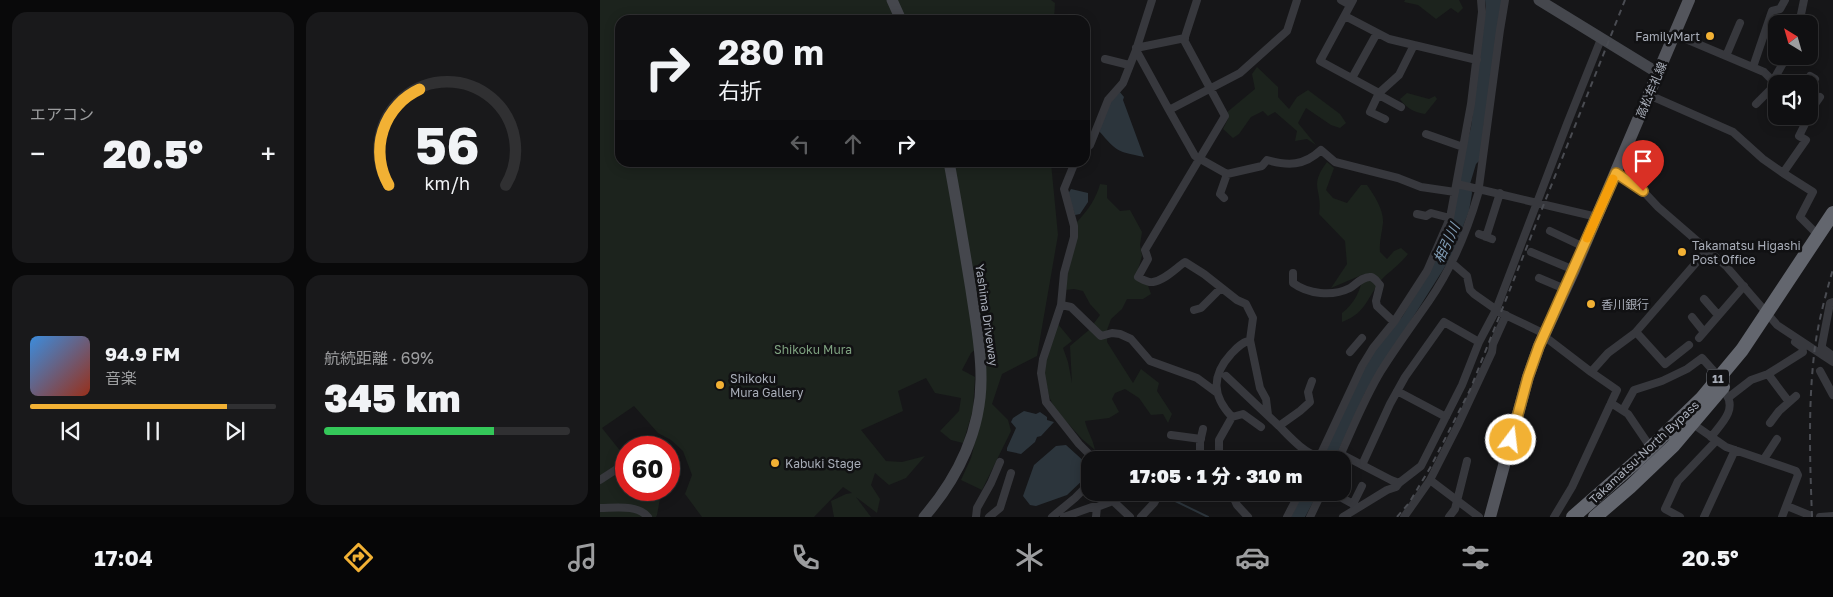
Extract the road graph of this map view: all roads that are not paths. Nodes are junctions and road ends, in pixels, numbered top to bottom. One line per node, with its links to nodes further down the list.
1 (892, 0): 13 (street)
2 (1152, 0): 22 (street)
3 (1197, 0): 19 (street)
4 (1297, 0): 31 (street)
5 (1341, 0): 12 (street)
6 (1481, 0): 25 (street)
7 (1505, 0): 50 (street)
8 (1539, 0): 20 (street)
9 (1689, 0): 18 (main road, 高松牟礼線)
10 (1784, 0): 27 (street)
11 (1804, 0): 14 (street)
12 (1351, 2): 15 (street)
13 (899, 15)
14 (1801, 15)
15 (1345, 16): 17 (street); 30 (street)
16 (1740, 23): 23 (street)
17 (1377, 33): 21 (street); 30 (street)
18 (1674, 34): 23 (street); 28 (main road, 高松牟礼線)
19 (1185, 38): 22 (street); 31 (street)
20 (1601, 39): 28 (street); 53 (street)
21 (1414, 45): 25 (street); 33 (street)
22 (1136, 49): 26 (street); 37 (street)
23 (1726, 56): 27 (street)
24 (1105, 59): 26 (street)
25 (1477, 60): 42 (street)
26 (1130, 65): 41 (street)
27 (1752, 66): 29 (street)
28 (1658, 73): 34 (main road, 高松牟礼線)
29 (1768, 76)
30 (1352, 78): 33 (street)
31 (1209, 88): 37 (street); 43 (street)
32 (1768, 91): 35 (street)
33 (1379, 94): 36 (street); 38 (street)
34 (1648, 95): 46 (main road, 高松牟礼線); 47 (street)
35 (1756, 104)
36 (1401, 107)
37 (1168, 110): 43 (street)
38 (1385, 119)
39 (1804, 125): 47 (street)
40 (1426, 134): 42 (street)
41 (1090, 144)
42 (1463, 147): 49 (street)
43 (1200, 158): 48 (street); 70 (street)
44 (950, 167): 148 (street, Yashima Driveway)
45 (1073, 167): 74 (street)
46 (1616, 173): 56 (main road, 高松牟礼線); 63 (street)
47 (1783, 173): 60 (street)
48 (1227, 174): 49 (street); 52 (street)
49 (1457, 186): 50 (street); 57 (street)
50 (1476, 187): 51 (street); 65 (street)
51 (1500, 193): 53 (street); 61 (street)
52 (1224, 198)
53 (1538, 203): 56 (street); 76 (street)
54 (1833, 212): 60 (highway, Takamatsu-North Bypass / 11)
55 (1417, 214): 57 (street)
56 (1597, 217): 62 (main road, 高松牟礼線)
57 (1450, 218): 81 (street)
58 (1833, 228): 80 (highway, Takamatsu-North Bypass / 11)
59 (1550, 231): 62 (street)
60 (1818, 236): 80 (highway, Takamatsu-North Bypass / 11)
61 (1486, 237)
62 (1584, 247): 66 (main road, 高松牟礼線)
63 (1708, 249): 69 (street); 82 (street)
64 (1532, 252): 66 (street)
65 (1452, 263): 76 (street); 121 (street)
66 (1574, 270): 71 (main road, 高松牟礼線)
67 (1293, 273): 81 (street)
68 (1539, 278): 71 (street)
69 (1744, 286): 78 (street); 80 (street)
70 (1221, 288): 75 (street); 85 (street)
71 (1566, 289): 83 (main road, 高松牟礼線)
72 (1704, 299): 78 (street)
73 (1833, 302): 88 (street)
74 (1061, 305): 98 (street); 116 (street)
75 (1194, 310)
76 (1496, 310): 77 (street); 86 (street)
77 (1506, 315): 83 (street); 130 (street)
78 (1718, 316): 79 (street)
79 (1692, 317)
80 (1772, 319): 90 (street); 93 (street); 96 (highway, Takamatsu-North Bypass / 11)
81 (1394, 322): 89 (street)
82 (1636, 332): 87 (street); 92 (street)
83 (1544, 335): 92 (street); 162 (main road, 高松牟礼線)
84 (1362, 338): 89 (street)
85 (1250, 340): 98 (street); 102 (street)
86 (1479, 342): 97 (street); 104 (street)
87 (1689, 344)
88 (1833, 356)
89 (1366, 358): 120 (street)
90 (1833, 362)
91 (1820, 371): 99 (street)
92 (1591, 372): 100 (street)
93 (1768, 374): 96 (street); 105 (street)
94 (1226, 376): 102 (street)
95 (1312, 381): 107 (street)
96 (1723, 387): 101 (street); 106 (highway, Takamatsu-North Bypass / 11); 112 (street); 114 (highway, Takamatsu-North Bypass / 11)
97 (1398, 391): 104 (street); 126 (street)
98 (1216, 392): 103 (street)
99 (1833, 396)
100 (1611, 403): 101 (street); 163 (street)
101 (1623, 410): 114 (street)
102 (1268, 415): 107 (street)
103 (1232, 416): 108 (street); 118 (street)
104 (1446, 417): 131 (street)
105 (1770, 423)
106 (1693, 424): 112 (street); 165 (highway, Takamatsu-North Bypass / 11)
107 (1279, 426): 119 (street)
108 (1261, 427)
109 (1203, 429): 111 (street)
110 (1171, 434): 111 (street)
111 (1201, 439): 117 (street)
112 (1714, 439): 115 (street); 166 (street)
113 (1777, 439): 122 (street)
114 (1651, 448): 164 (highway, Takamatsu-North Bypass / 11)
115 (1735, 450): 122 (street); 167 (street)
116 (1086, 451)
117 (1198, 451)
118 (1219, 451)
119 (1308, 451)
120 (1322, 451)
121 (1342, 451)
122 (1764, 459): 141 (street)
123 (1351, 461): 126 (street)
124 (1467, 461): 139 (street)
125 (1000, 462): 149 (street)
126 (1362, 465): 131 (street)
127 (615, 470): 129 (street)
128 (1011, 473): 150 (street)
129 (600, 480)
130 (1430, 480): 139 (street); 159 (street)
131 (1399, 483): 140 (street)
132 (1362, 486): 140 (street)
133 (1081, 492): 151 (street)
134 (1155, 501): 155 (street)
135 (1235, 501): 156 (street)
136 (1295, 501): 157 (street)
137 (1318, 501): 145 (street)
138 (1346, 501): 140 (street)
139 (1457, 501): 160 (street); 161 (street)
140 (1354, 506): 158 (street)
141 (1787, 506): 144 (street); 168 (street)
142 (1097, 507): 152 (street); 153 (street); 154 (street)
143 (600, 508): 147 (street)
144 (1809, 515)
145 (1312, 516)
146 (1833, 516): 169 (street)
147 (648, 517)
148 (924, 517)
149 (976, 517)
150 (989, 517)
151 (1052, 517)
152 (1064, 517)
153 (1096, 517)
154 (1129, 517)
155 (1141, 517)
156 (1248, 517)
157 (1287, 517)
158 (1343, 517)
159 (1404, 517)
160 (1449, 517)
161 (1479, 517)
162 (1490, 517)
163 (1554, 517)
164 (1573, 517)
165 (1595, 517)
166 (1680, 517)
167 (1704, 517)
168 (1782, 517)
169 (1820, 517)

